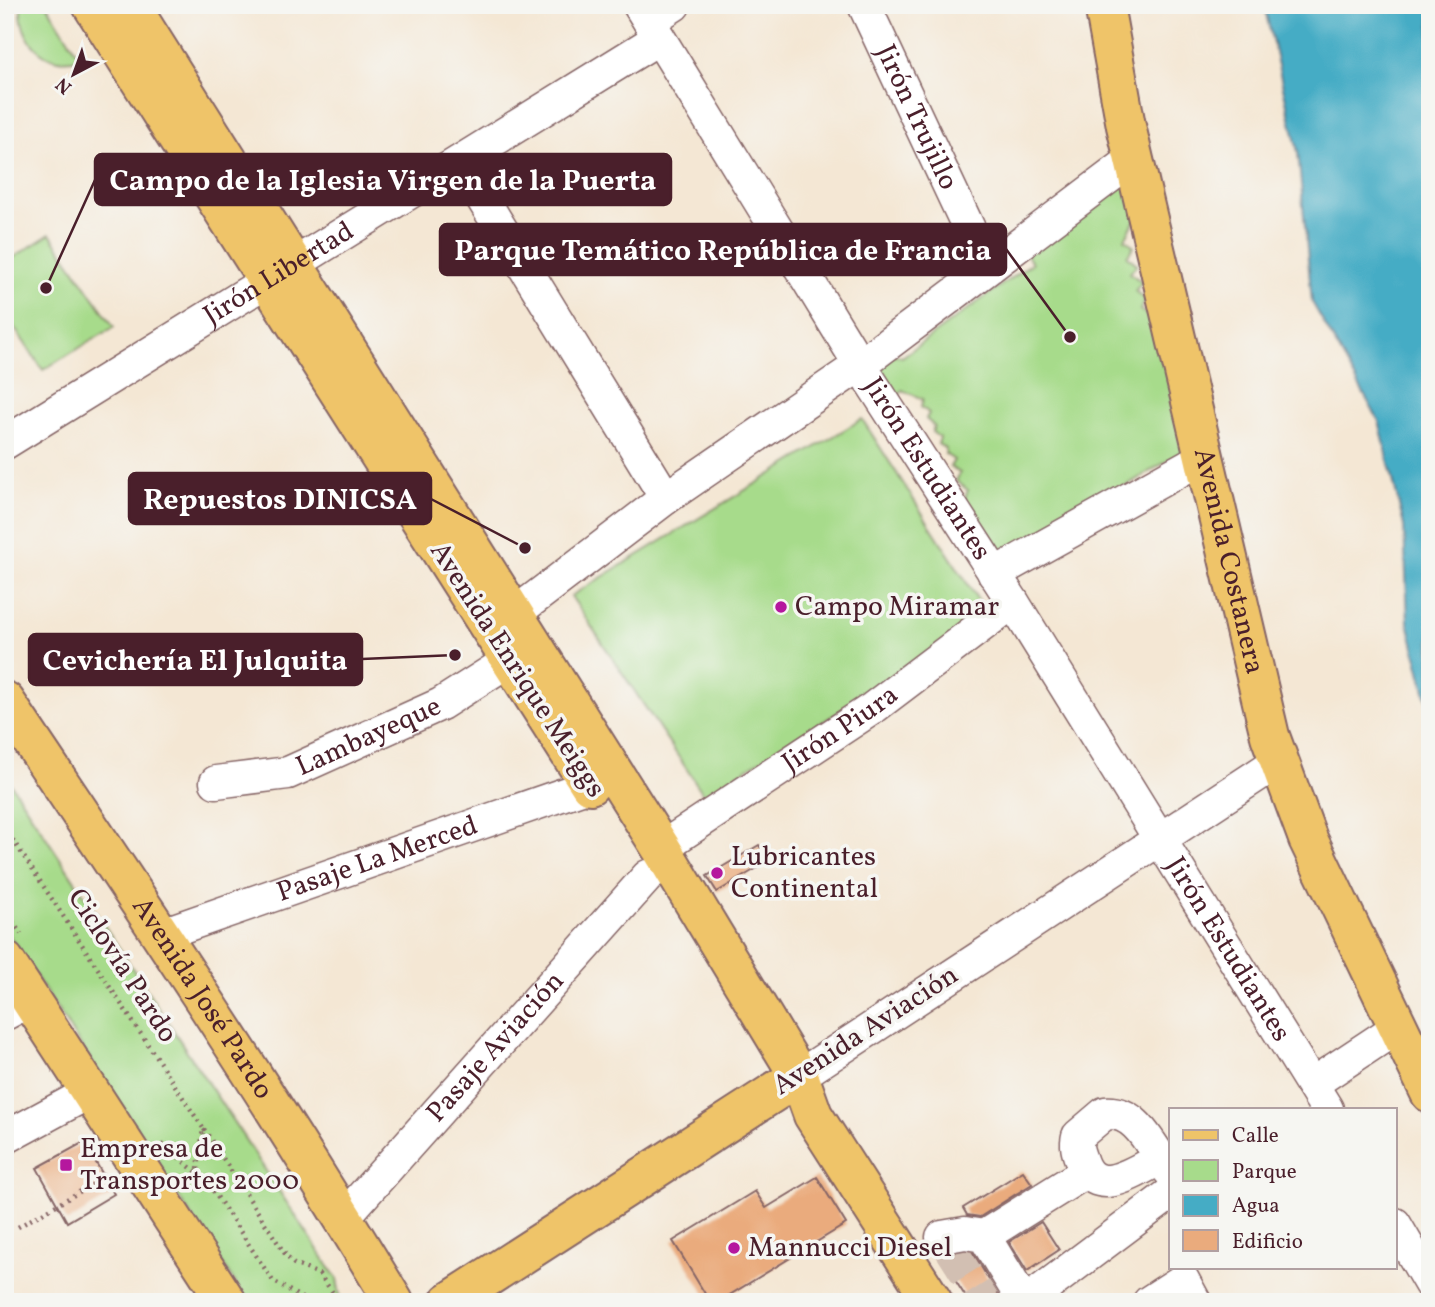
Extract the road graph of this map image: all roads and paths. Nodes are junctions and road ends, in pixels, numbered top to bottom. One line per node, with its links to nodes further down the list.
1 (92, 5): 9 (main road, Avenida Enrique Meiggs)
2 (130, 5): 9 (main road, Avenida Enrique Meiggs)
3 (864, 5): 8 (street, Jirón Trujillo)
4 (1104, 5): 6 (main road, Avenida Costanera)
5 (655, 17): 7 (street, Jirón Libertad); 10 (street, Jirón Estudiantes)
6 (1133, 159): 8 (street); 12 (main road, Avenida Costanera)
7 (460, 162): 9 (street, Jirón Libertad); 13 (street)
8 (987, 267): 10 (street)
9 (281, 272): 11 (street, Jirón Libertad); 16 (main road, Avenida Enrique Meiggs); 17 (main road, Avenida Enrique Meiggs)
10 (860, 365): 13 (street); 14 (street, Jirón Estudiantes)
11 (5, 443)
12 (1204, 457): 14 (street); 19 (main road, Avenida Costanera)
13 (666, 498): 16 (street)
14 (994, 574): 15 (street, Jirón Estudiantes)
15 (1013, 602): 23 (street, Jirón Estudiantes); 24 (street, Jirón Piura)
16 (514, 614): 24 (main road, Avenida Enrique Meiggs)
17 (510, 660): 20 (street, Lambayeque); 21 (main road, Avenida Enrique Meiggs)
18 (5, 701): 26 (main road, Avenida José Pardo)
19 (1279, 761): 23 (street, Avenida Aviación); 29 (main road, Avenida Costanera)
20 (216, 782)
21 (590, 785): 24 (main road, Avenida Enrique Meiggs); 26 (street, Pasaje La Merced)
22 (5, 828): 34 (path, Ciclovía Pardo)
23 (1160, 839): 30 (street, Avenida Aviación); 33 (street, Jirón Estudiantes)
24 (655, 862): 30 (main road, Avenida Enrique Meiggs); 42 (street, Pasaje Aviación)
25 (5, 911): 27 (path)
26 (162, 934): 42 (main road, Avenida José Pardo)
27 (16, 952): 28 (main road)
28 (18, 1007): 31 (main road)
29 (1398, 1027): 32 (main road, Avenida Costanera); 33 (street)
30 (788, 1083): 45 (main road, Avenida Enrique Meiggs); 48 (main road, Avenida Aviación)
31 (90, 1091): 35 (street); 36 (main road)
32 (1430, 1093)
33 (1316, 1100)
34 (203, 1128): 38 (path); 51 (path, Ciclovía Pardo)
35 (5, 1139)
36 (148, 1151): 38 (path); 44 (path); 49 (main road)
37 (1165, 1166): 39 (street); 39 (street)
38 (197, 1172): 41 (path); 50 (path)
39 (1086, 1172): 46 (street)
40 (1169, 1194): 54 (street)
41 (196, 1203)
42 (344, 1219): 52 (main road, Avenida José Pardo)
43 (1396, 1226): 47 (street)
44 (18, 1227)
45 (891, 1236): 46 (street); 53 (main road, Avenida Enrique Meiggs)
46 (984, 1236): 54 (street)
47 (1430, 1284)
48 (445, 1301)
49 (227, 1302)
50 (309, 1302)
51 (340, 1302)
52 (394, 1302)
53 (933, 1302)
54 (1025, 1302)
55 (1149, 1302): 56 (street)
56 (1195, 1302)

